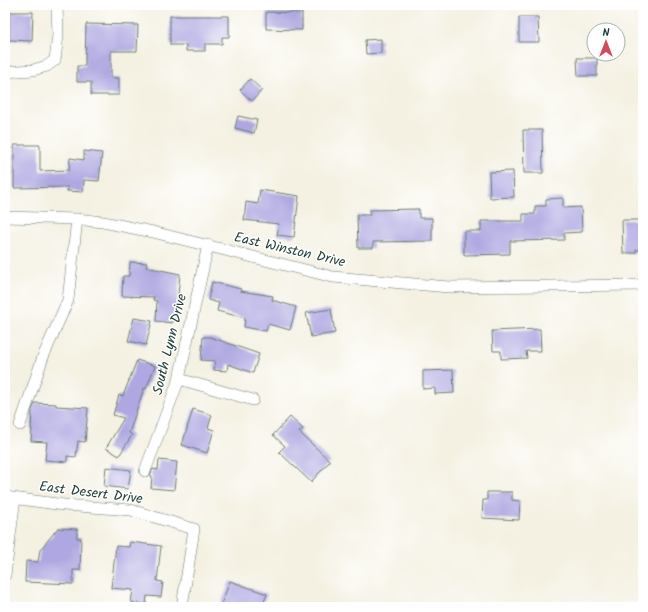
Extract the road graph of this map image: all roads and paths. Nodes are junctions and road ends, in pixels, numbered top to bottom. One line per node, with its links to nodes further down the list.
1 (56, 5): 2 (street)
2 (5, 72)
3 (5, 217): 4 (street, East Winston Drive)
4 (77, 219): 5 (street, East Winston Drive); 9 (street)
5 (208, 245): 6 (street, East Winston Drive); 7 (street, South Lynn Drive)
6 (643, 285)
7 (179, 379): 8 (street); 10 (street, South Lynn Drive)
8 (253, 400)
9 (20, 425)
10 (145, 471)
11 (10, 497): 12 (street); 13 (street, East Desert Drive)
12 (5, 575)
13 (182, 607)

